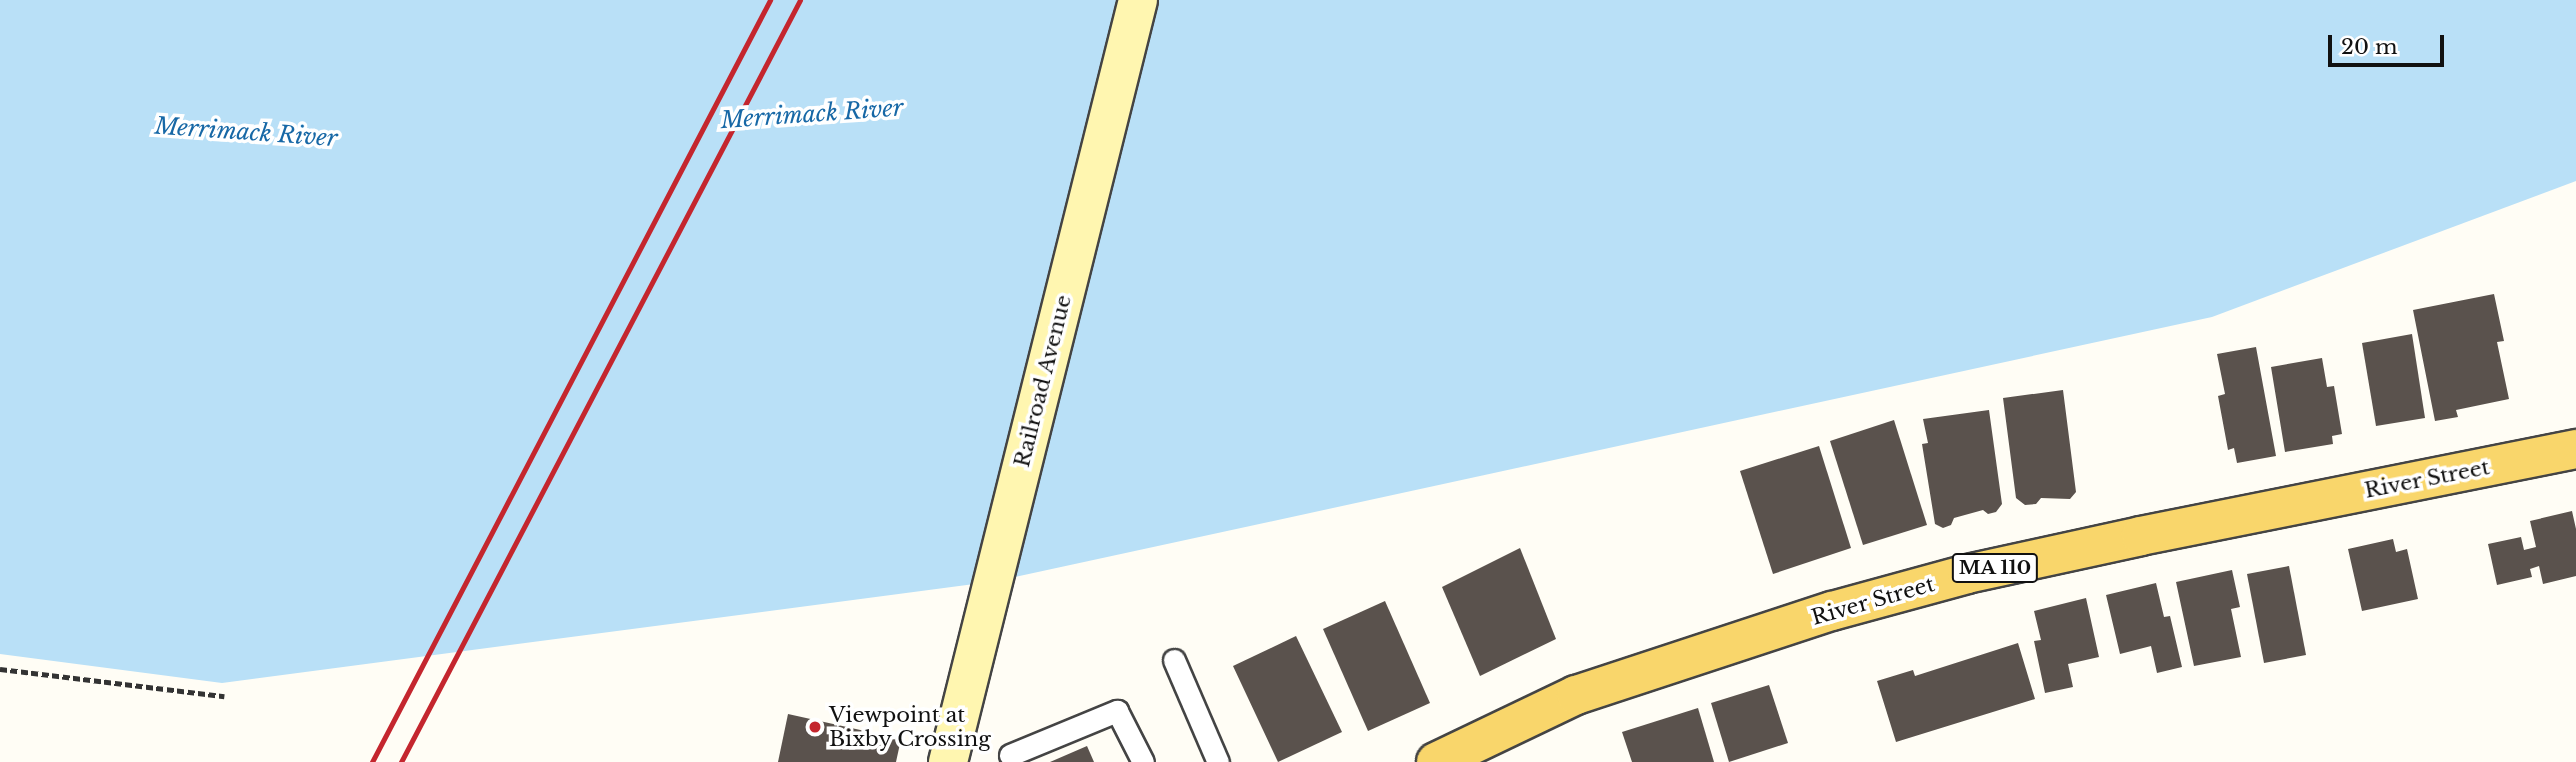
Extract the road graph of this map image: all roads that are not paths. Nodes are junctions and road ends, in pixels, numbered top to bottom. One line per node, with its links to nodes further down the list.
1 (1139, 0): 6 (main road, Railroad Avenue)
2 (2576, 449): 8 (main road, River Street / MA 110)
3 (1174, 660): 5 (lane)
4 (1010, 755): 7 (lane)
5 (1211, 760)
6 (948, 762)
7 (1143, 762)
8 (1436, 762)

